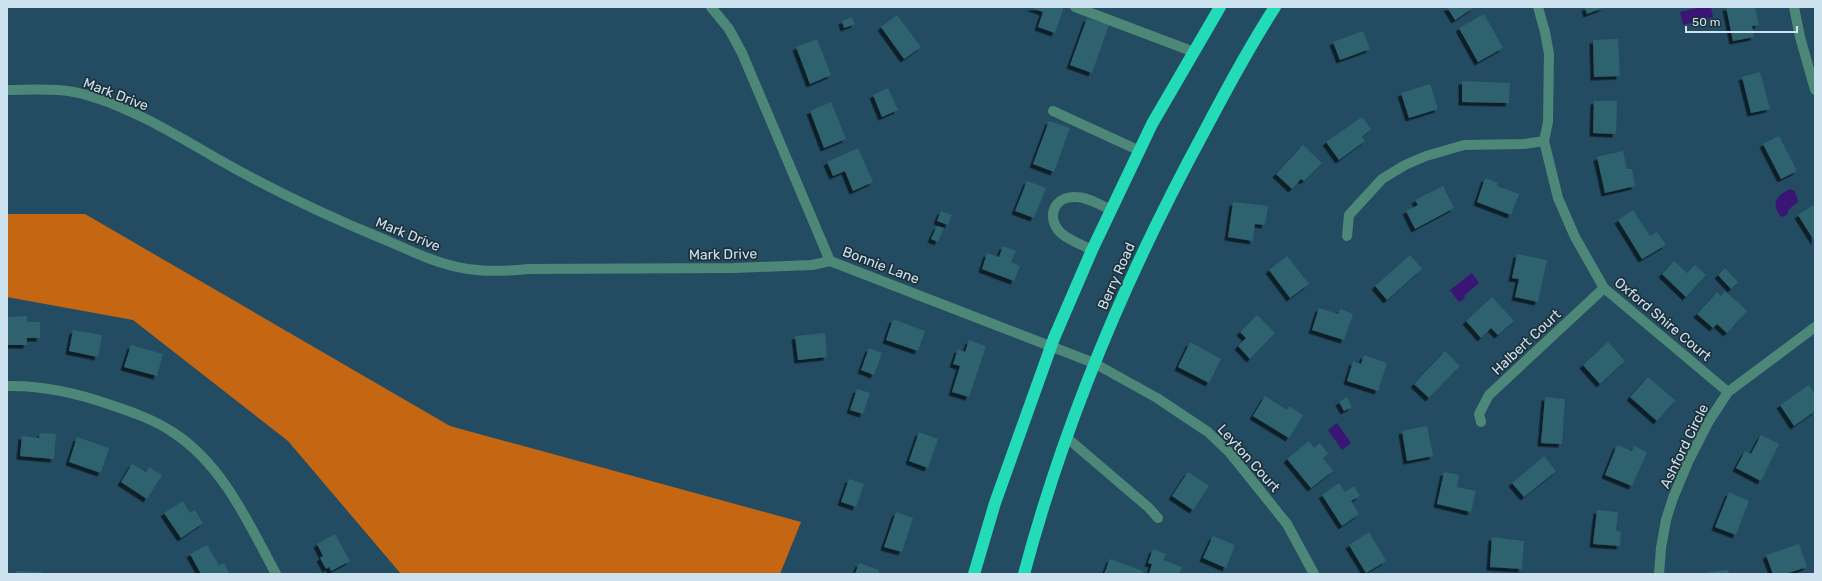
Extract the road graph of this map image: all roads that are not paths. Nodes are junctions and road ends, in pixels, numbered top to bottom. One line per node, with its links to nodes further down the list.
1 (711, 7): 16 (street, Bonnie Lane)
2 (1075, 7): 7 (street)
3 (1220, 7): 7 (highway)
4 (1275, 7): 20 (highway, Berry Road)
5 (1538, 7): 11 (street, Oxford Shire Court)
6 (1794, 7): 9 (street)
7 (1194, 52): 12 (highway)
8 (7, 90): 16 (street, Mark Drive)
9 (1815, 90)
10 (1053, 111): 12 (street)
11 (1544, 141): 14 (street); 17 (street, Oxford Shire Court)
12 (1140, 151): 13 (highway)
13 (1111, 210): 15 (highway); 15 (street)
14 (1347, 236)
15 (1092, 250): 19 (highway)
16 (830, 260): 19 (street, Bonnie Lane)
17 (1604, 288): 22 (street, Oxford Shire Court); 23 (street, Halbert Court)
18 (1815, 327): 22 (street, Ashford Circle)
19 (1051, 346): 20 (street, Bonnie Lane); 27 (highway)
20 (1094, 363): 24 (highway, Berry Road); 29 (street, Leyton Court)
21 (7, 386): 26 (street)
22 (1728, 392): 30 (street, Ashford Circle)
23 (1481, 422)
24 (1066, 437): 25 (street); 28 (highway, Berry Road)
25 (1158, 518)
26 (276, 574)
27 (974, 574)
28 (1024, 574)
29 (1314, 574)
30 (1659, 574)

